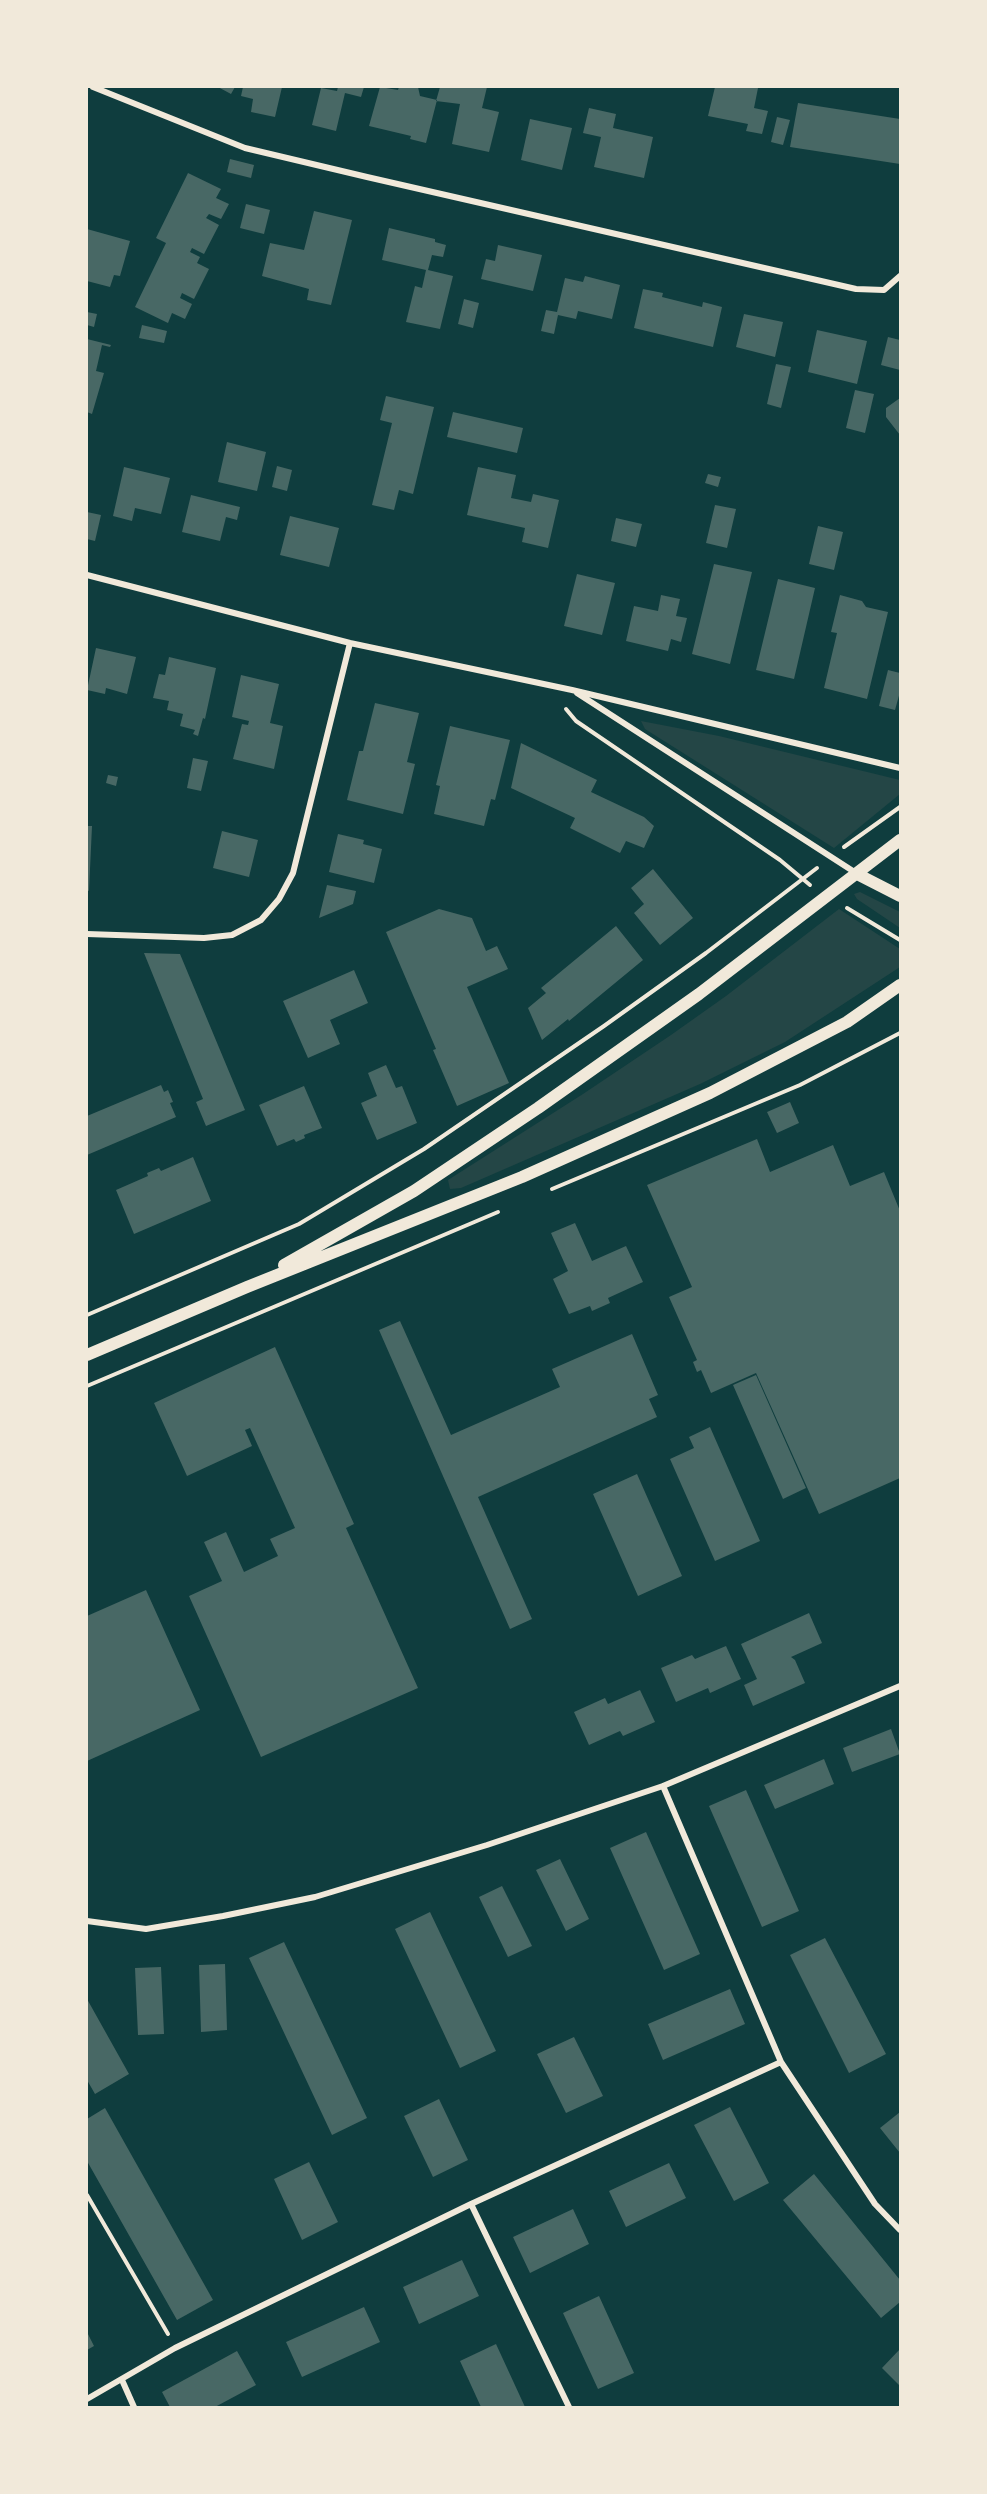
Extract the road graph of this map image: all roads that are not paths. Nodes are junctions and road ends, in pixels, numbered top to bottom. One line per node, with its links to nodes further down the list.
1 (93, 87): 2 (street)
2 (900, 276)
3 (87, 575): 4 (street)
4 (350, 643): 5 (street); 10 (street)
5 (572, 690): 6 (street); 8 (street)
6 (900, 768)
7 (900, 840): 8 (main road)
8 (857, 874): 9 (main road); 12 (main road)
9 (900, 896)
10 (87, 934)
11 (900, 985): 12 (main road)
12 (247, 1287): 13 (main road)
13 (87, 1355)
14 (900, 1686): 15 (street)
15 (663, 1786): 16 (street); 17 (street)
16 (87, 1921)
17 (781, 2062): 18 (street); 19 (street)
18 (471, 2204): 20 (street); 23 (street)
19 (900, 2230)
20 (122, 2380): 21 (street); 22 (street)
21 (87, 2399)
22 (134, 2407)
23 (569, 2407)

